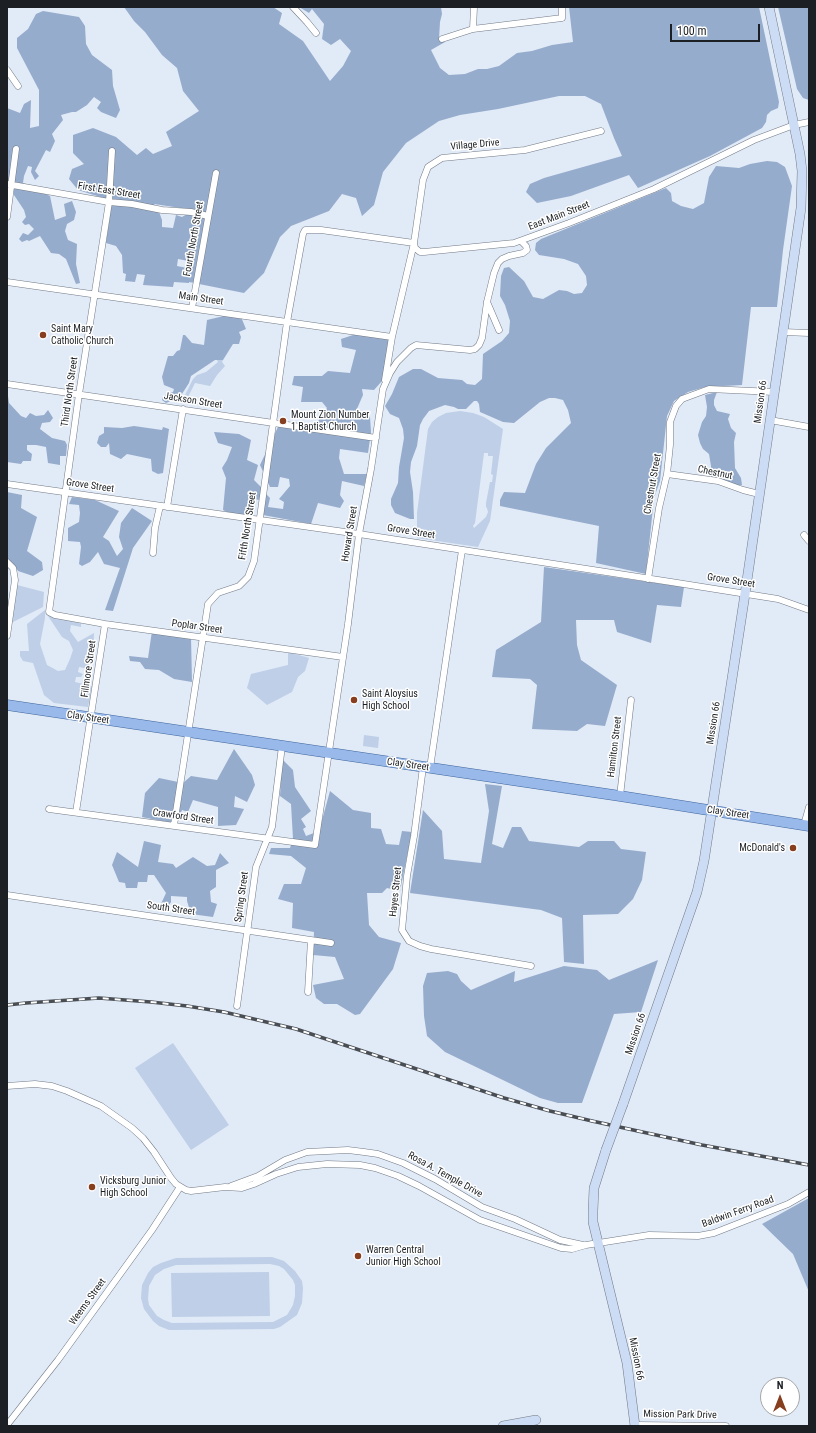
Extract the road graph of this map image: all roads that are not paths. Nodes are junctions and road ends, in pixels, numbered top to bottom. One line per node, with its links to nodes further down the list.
1 (293, 7): 6 (street)
2 (474, 7): 5 (street)
3 (562, 7): 5 (street)
4 (769, 7): 11 (street, Mission 66)
5 (474, 29): 7 (street)
6 (316, 33)
7 (442, 39)
8 (7, 70): 9 (street)
9 (18, 86)
10 (809, 122): 11 (street, East Main Street)
11 (794, 125): 21 (street, East Main Street); 29 (street, Mission 66)
12 (601, 131): 22 (street, Village Drive)
13 (16, 149): 16 (street)
14 (112, 152): 17 (street, Third North Street)
15 (216, 173): 18 (street, Fourth North Street)
16 (10, 184): 17 (street, First East Street); 19 (street)
17 (109, 202): 18 (street, First East Street); 24 (street, Third North Street)
18 (208, 216): 26 (street, Fourth North Street)
19 (7, 217)
20 (305, 230): 22 (street, East Main Street); 27 (street, Fifth North Street)
21 (521, 241): 22 (street, East Main Street); 25 (street, Howard Street)
22 (414, 243): 31 (street)
23 (7, 282): 24 (street, Main Street)
24 (94, 295): 26 (street, Main Street); 35 (street, Third North Street)
25 (487, 302): 28 (street); 33 (street, Howard Street)
26 (192, 308): 27 (street, Main Street)
27 (287, 322): 31 (street, Main Street); 38 (street, Fifth North Street)
28 (499, 330)
29 (782, 332): 30 (street); 34 (street, Mission 66)
30 (809, 333)
31 (392, 337): 33 (street)
32 (7, 384): 35 (street, Jackson Street)
33 (383, 389): 40 (street, Howard Street)
34 (774, 392): 37 (street, Mission 66); 41 (street, Chestnut Street)
35 (79, 394): 36 (street, Jackson Street); 43 (street, Third North Street)
36 (183, 410): 38 (street, Jackson Street); 45 (street)
37 (770, 420): 39 (street); 44 (street, Mission 66)
38 (273, 424): 40 (street, Jackson Street); 46 (street, Fifth North Street)
39 (809, 427)
40 (376, 438): 47 (street, Howard Street)
41 (667, 474): 44 (street, Chestnut); 53 (street, Chestnut Street)
42 (7, 484): 43 (street, Grove Street)
43 (65, 492): 45 (street, Grove Street); 57 (street, Third North Street)
44 (759, 494): 54 (street, Mission 66)
45 (163, 506): 46 (street, Grove Street); 51 (street)
46 (259, 520): 47 (street, Grove Street); 60 (street, Fifth North Street)
47 (359, 534): 50 (street, Grove Street); 61 (street, Howard Street)
48 (804, 535): 49 (street)
49 (809, 540)
50 (462, 550): 53 (street, Grove Street); 68 (street, Hayes Street)
51 (153, 553)
52 (7, 562): 55 (street)
53 (648, 579): 54 (street, Grove Street)
54 (745, 594): 56 (street, Grove Street); 72 (street, Mission 66)
55 (10, 596): 59 (street)
56 (809, 610)
57 (49, 612): 58 (street, Poplar Street)
58 (105, 624): 60 (street, Poplar Street); 64 (street, Fillmore Street)
59 (7, 636)
60 (202, 638): 61 (street, Poplar Street); 65 (street, Fifth North Street)
61 (343, 657): 67 (street, Howard Street)
62 (631, 700): 69 (street, Hamilton Street)
63 (7, 705): 64 (main road, Clay Street)
64 (91, 718): 65 (main road, Clay Street); 73 (street, Fillmore Street)
65 (188, 732): 66 (main road, Clay Street); 74 (street, Fifth North Street)
66 (282, 746): 67 (main road, Clay Street); 76 (street, Spring Street)
67 (329, 753): 68 (main road, Clay Street); 77 (street, Howard Street)
68 (427, 767): 69 (main road, Clay Street); 82 (street, Hayes Street)
69 (620, 796): 72 (main road, Clay Street)
70 (809, 807): 75 (street)
71 (49, 809): 73 (street, Crawford Street)
72 (712, 811): 75 (main road, Clay Street); 89 (street, Mission 66, bridge)
73 (76, 812): 74 (street, Crawford Street)
74 (174, 825): 76 (street, Crawford Street)
75 (807, 825)
76 (267, 839): 77 (street, Crawford Street); 79 (street, Spring Street)
77 (315, 845)
78 (7, 895): 79 (street, South Street)
79 (247, 931): 80 (street, South Street); 84 (street, Spring Street)
80 (310, 940): 81 (street, South Street); 83 (street)
81 (331, 943)
82 (531, 966)
83 (308, 992)
84 (237, 1006)
85 (7, 1086): 86 (street)
86 (180, 1187): 87 (street, Rosa A. Temple Drive); 92 (street, Weems Street)
87 (225, 1188): 90 (street, Rosa A. Temple Drive); 90 (street, Rosa A. Temple Drive)
88 (809, 1192): 89 (street, Baldwin Ferry Road)
89 (598, 1243): 90 (street, Rosa A. Temple Drive); 93 (street, Mission 66)
90 (586, 1245)
91 (536, 1423): 94 (street)
92 (7, 1425)
93 (635, 1425): 95 (street, Mission Park Drive)
94 (503, 1426)
95 (726, 1426)

